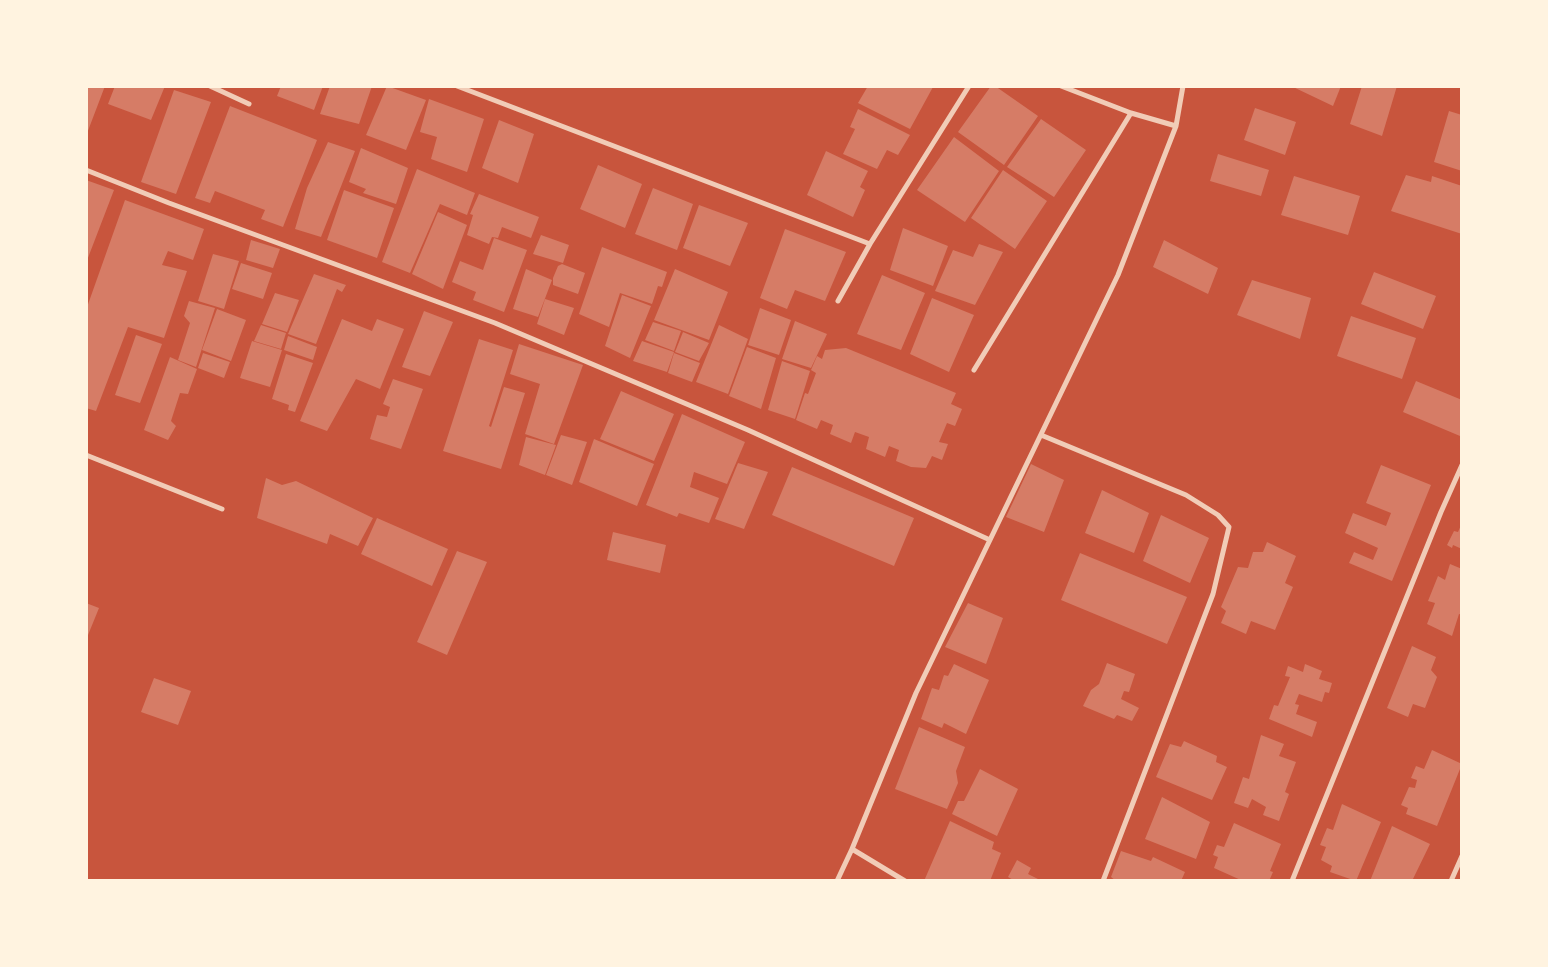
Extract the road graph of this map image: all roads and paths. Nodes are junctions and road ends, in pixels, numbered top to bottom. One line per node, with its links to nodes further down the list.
1 (210, 86): 6 (street)
2 (457, 86): 10 (street)
3 (969, 86): 10 (street)
4 (1061, 86): 7 (street)
5 (1183, 86): 8 (street)
6 (249, 104)
7 (1131, 113): 8 (street); 12 (street)
8 (1176, 126): 13 (street)
9 (86, 170): 17 (street)
10 (870, 244): 11 (street)
11 (838, 300)
12 (974, 370)
13 (1041, 435): 17 (street); 22 (street)
14 (86, 455): 16 (street)
15 (1462, 465): 23 (street)
16 (222, 509)
17 (990, 540): 18 (street)
18 (852, 850): 20 (street); 21 (street)
19 (1462, 856): 24 (street)
20 (836, 881)
21 (905, 881)
22 (1103, 881)
23 (1292, 881)
24 (1451, 881)

